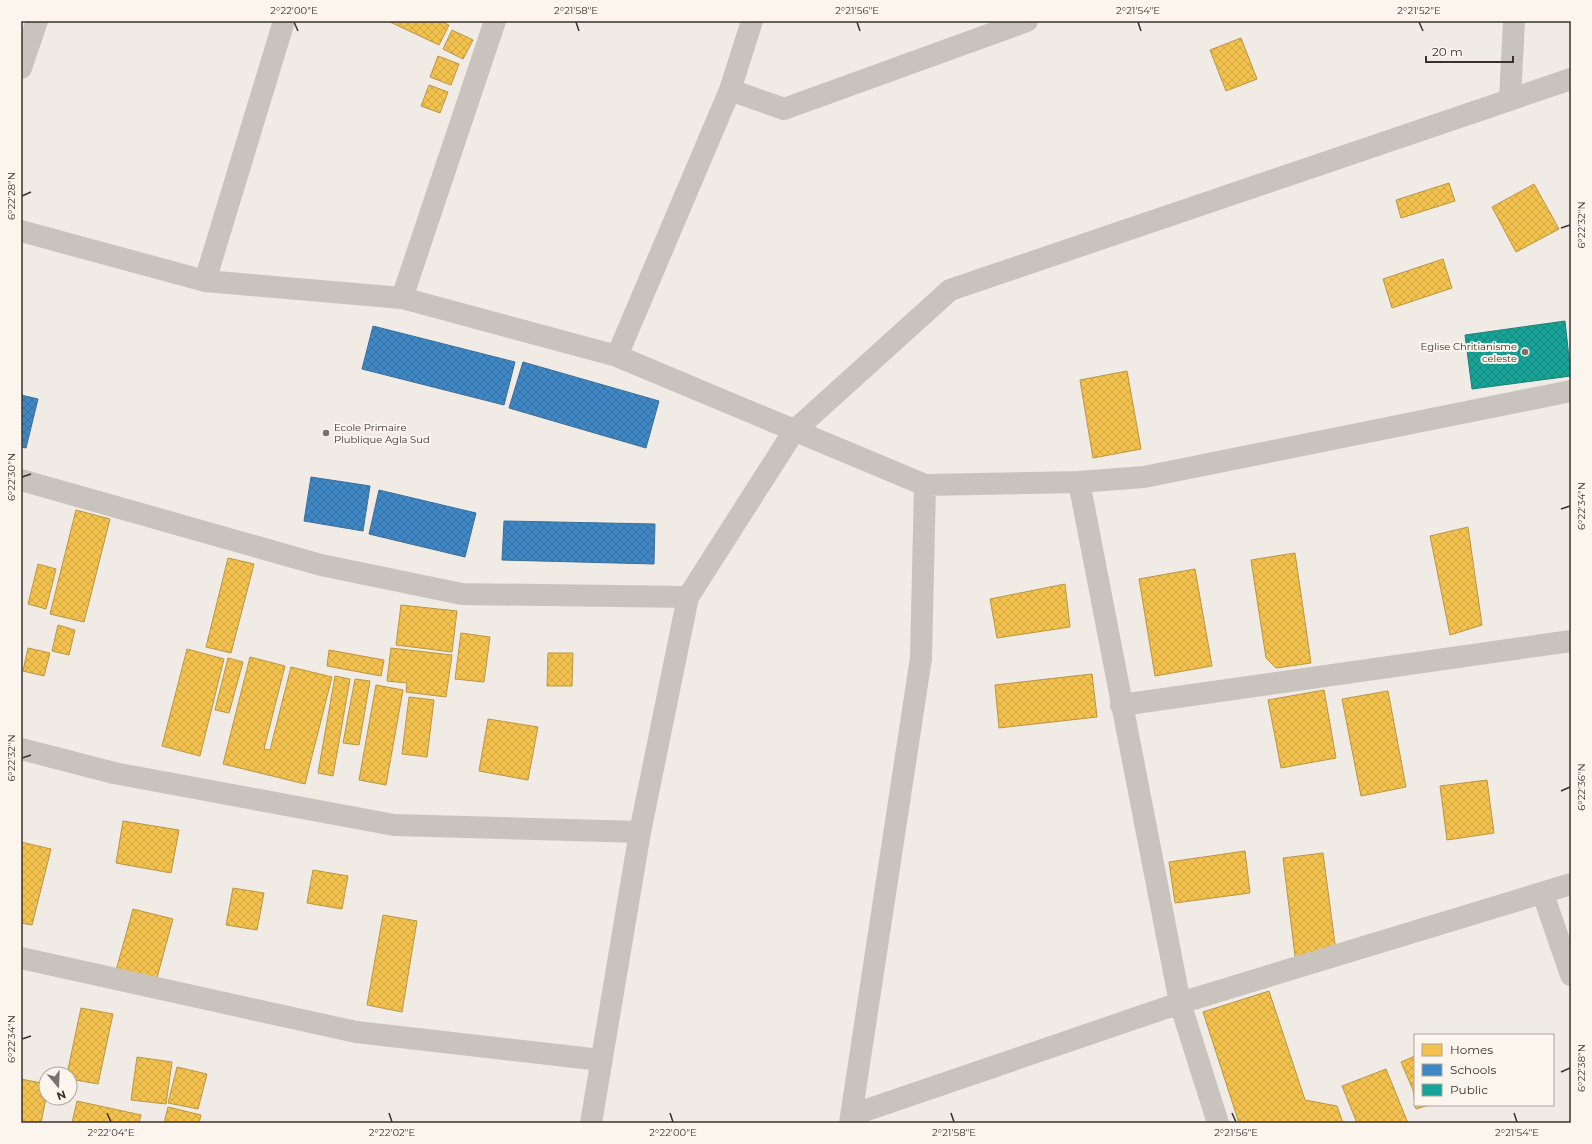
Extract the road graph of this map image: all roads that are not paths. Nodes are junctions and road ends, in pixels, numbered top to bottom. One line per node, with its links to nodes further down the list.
1 (37, 21): 7 (street)
2 (284, 21): 12 (street)
3 (495, 21): 13 (street)
4 (752, 21): 9 (street)
5 (1027, 21): 9 (street)
6 (1514, 21): 10 (street)
7 (21, 68)
8 (1571, 79): 10 (street)
9 (730, 90): 14 (street)
10 (1510, 99): 16 (street)
11 (21, 232): 12 (street)
12 (205, 281): 13 (street)
13 (402, 298): 14 (street)
14 (617, 356): 16 (street)
15 (1571, 391): 18 (street)
16 (794, 431): 19 (street); 20 (street)
17 (21, 480): 20 (street)
18 (1079, 482): 19 (street); 22 (street)
19 (925, 485): 31 (street)
20 (688, 597): 24 (street)
21 (1571, 641): 22 (street)
22 (1121, 705): 29 (street)
23 (21, 749): 24 (street)
24 (640, 832): 30 (street)
25 (1571, 884): 26 (street)
26 (1543, 894): 28 (street); 29 (street)
27 (21, 958): 30 (street)
28 (1571, 975)
29 (1180, 1003): 31 (street); 33 (street)
30 (600, 1060): 32 (street)
31 (851, 1119)
32 (591, 1123)
33 (1218, 1123)

